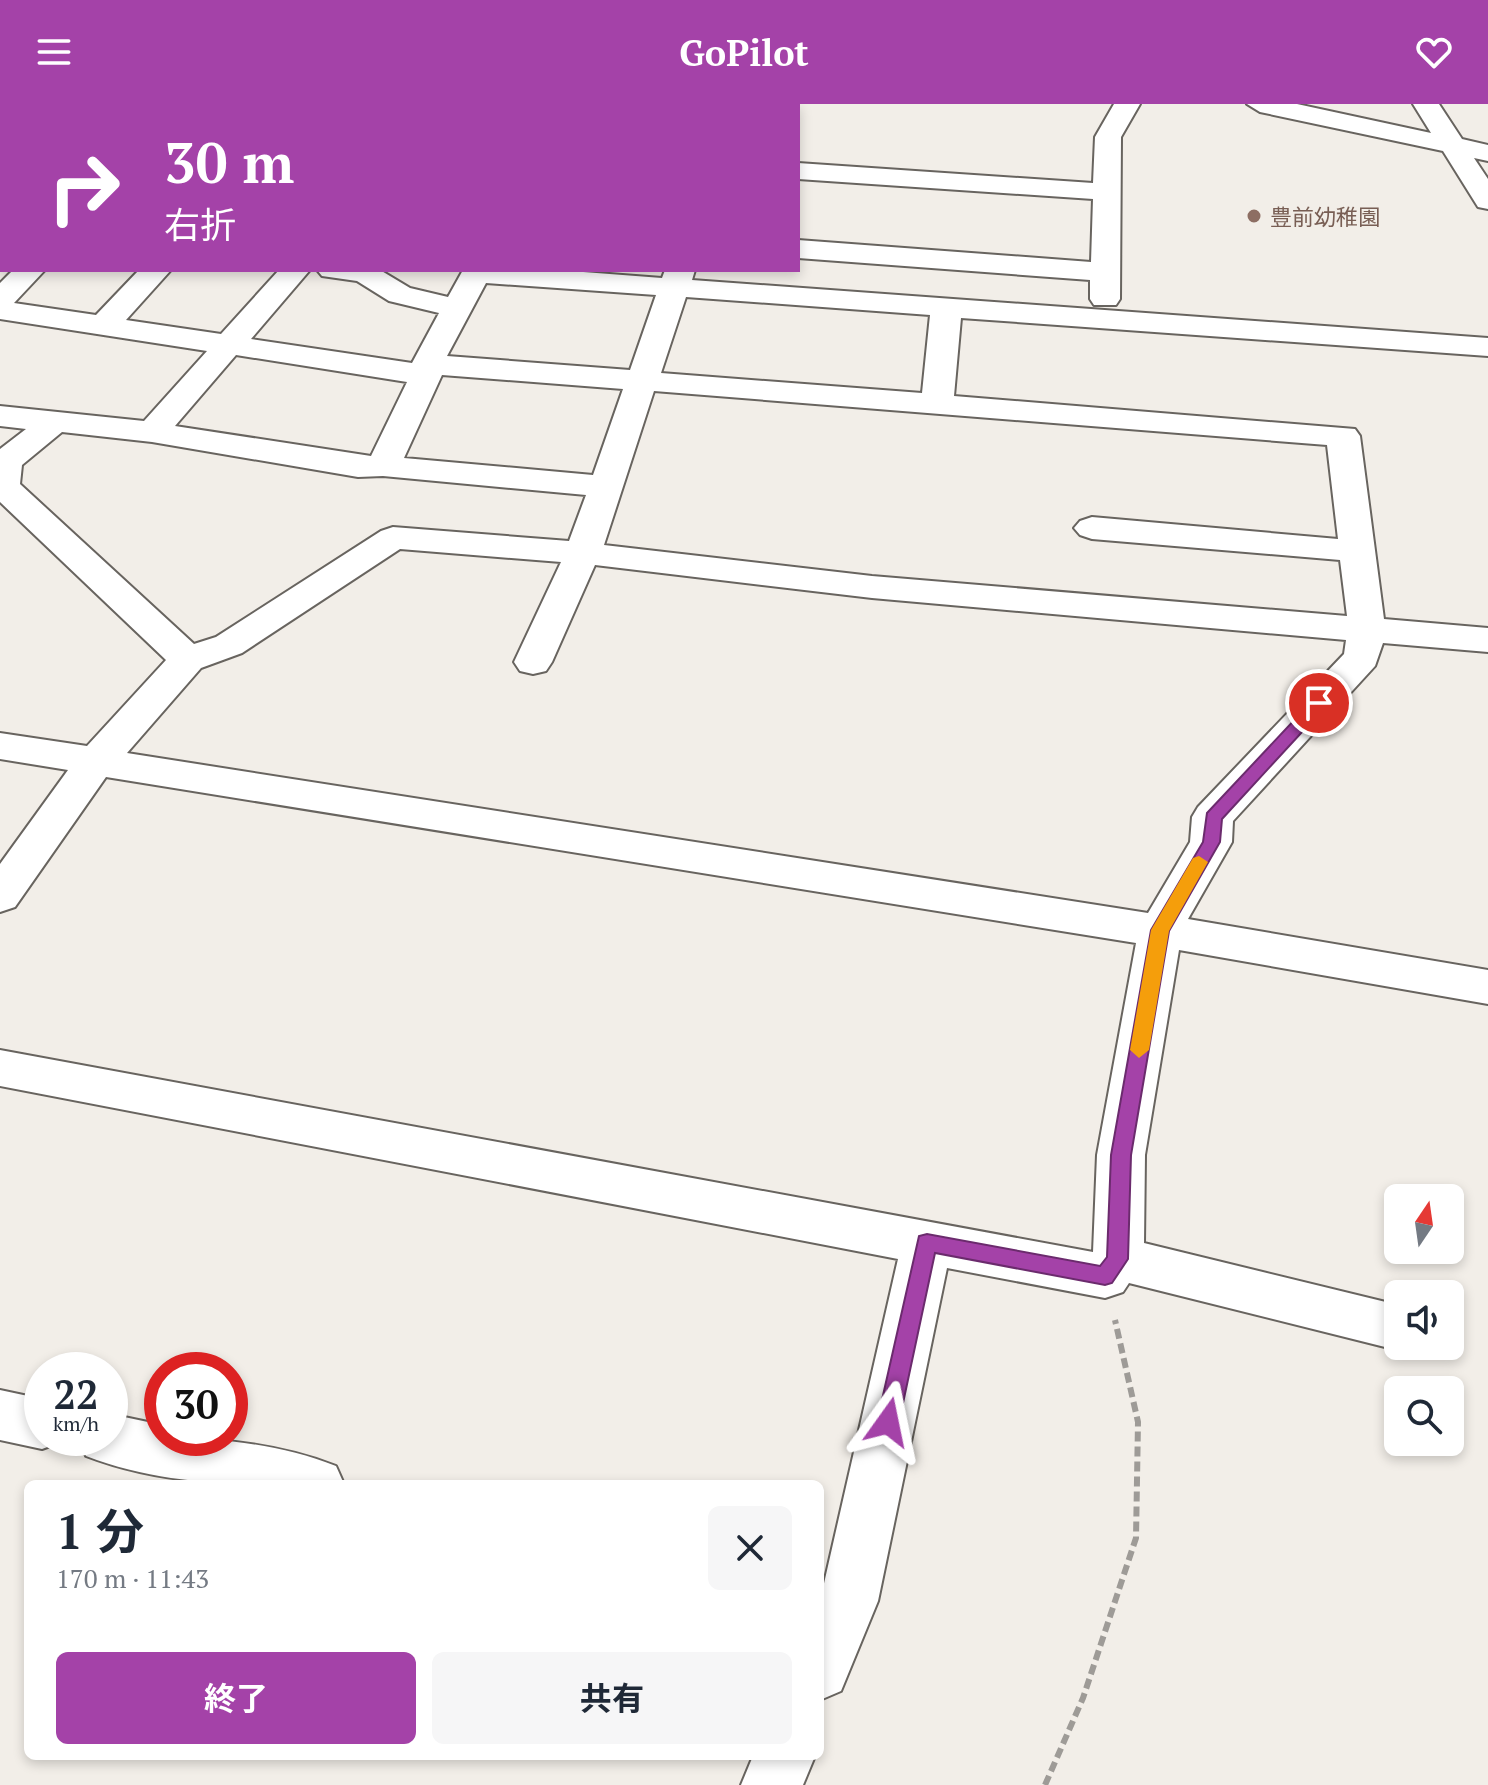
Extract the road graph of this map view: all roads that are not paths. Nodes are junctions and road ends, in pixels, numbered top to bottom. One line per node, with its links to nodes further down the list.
1 (1127, 104): 7 (street)
2 (1260, 104): 4 (street)
3 (1426, 104): 4 (street)
4 (1454, 146): 5 (street); 8 (street)
5 (1488, 153)
6 (800, 171): 7 (street)
7 (1109, 192): 15 (street)
8 (1488, 201)
9 (800, 249): 15 (street)
10 (28, 272): 17 (street)
11 (154, 272): 22 (street)
12 (293, 272): 23 (street)
13 (353, 272): 18 (street)
14 (477, 272): 16 (street); 18 (street)
15 (1106, 272): 21 (street)
16 (678, 279): 19 (street); 26 (street)
17 (0, 300)
18 (457, 308): 25 (street)
19 (946, 309): 21 (street); 27 (street)
20 (0, 310): 22 (street)
21 (1104, 321): 24 (street)
22 (102, 327): 23 (street)
23 (228, 347): 25 (street); 30 (street)
24 (1488, 347)
25 (427, 369): 26 (street); 31 (street)
26 (642, 381): 27 (street); 32 (street)
27 (937, 404): 34 (street)
28 (0, 416): 29 (street)
29 (54, 422): 30 (street); 38 (street)
30 (152, 432): 31 (street)
31 (383, 466): 32 (street)
32 (604, 486): 35 (street)
33 (1092, 528): 34 (street)
34 (1357, 551): 36 (street)
35 (583, 553): 36 (street); 38 (street); 39 (street)
36 (1367, 630): 37 (street); 43 (street)
37 (1488, 640)
38 (188, 659): 41 (street)
39 (533, 662)
40 (0, 746): 41 (street)
41 (95, 763): 42 (street); 43 (street)
42 (0, 896)
43 (1160, 930): 44 (street); 47 (street)
44 (1488, 987)
45 (0, 1068): 46 (street)
46 (927, 1243): 47 (street); 53 (street)
47 (1111, 1268): 48 (street)
48 (1384, 1324)
49 (0, 1415): 50 (street)
50 (24, 1420)
51 (128, 1443): 52 (street)
52 (298, 1480)
53 (835, 1597): 54 (street)
54 (824, 1651)
55 (782, 1760): 56 (street)
56 (772, 1785)

